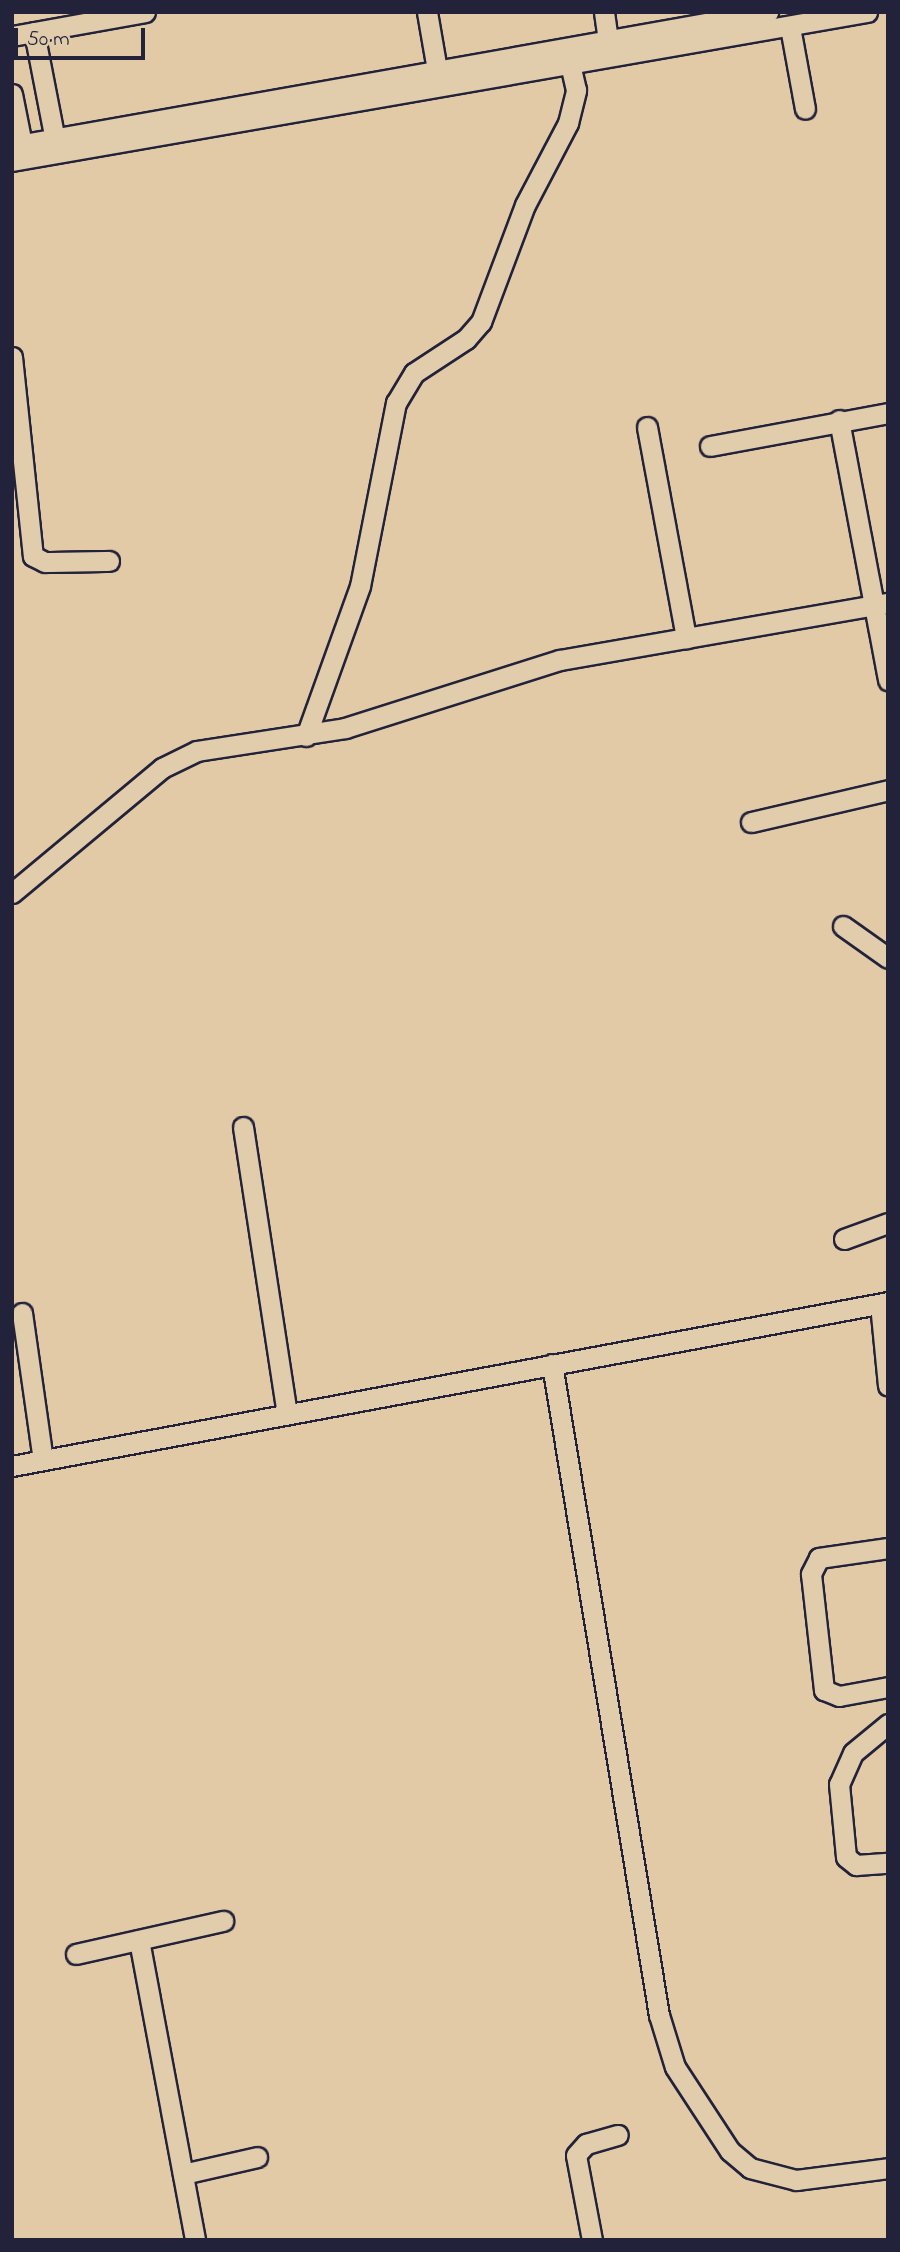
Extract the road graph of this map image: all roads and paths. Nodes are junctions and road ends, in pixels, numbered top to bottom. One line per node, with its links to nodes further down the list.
1 (145, 12): 6 (street)
2 (427, 12): 12 (street)
3 (604, 12): 10 (street)
4 (768, 12): 10 (street)
5 (867, 12): 7 (street)
6 (121, 14): 8 (street)
7 (790, 27): 11 (street); 14 (street)
8 (34, 32): 9 (street); 15 (street)
9 (12, 36)
10 (608, 40): 12 (street)
11 (570, 65): 17 (street); 27 (street)
12 (437, 70): 15 (street)
13 (12, 94): 16 (street)
14 (805, 108)
15 (55, 139): 16 (street)
16 (17, 145)
17 (12, 162)
18 (12, 356): 23 (street)
19 (888, 412): 20 (street)
20 (839, 420): 22 (street); 24 (street)
21 (647, 427): 25 (street)
22 (710, 446)
23 (109, 561)
24 (881, 604): 25 (street); 26 (street)
25 (685, 638): 27 (street)
26 (888, 680)
27 (306, 736): 30 (street)
28 (888, 790): 29 (street)
29 (751, 822)
30 (12, 892)
31 (842, 926): 32 (street)
32 (888, 958)
33 (243, 1127): 41 (street)
34 (888, 1223): 35 (street)
35 (844, 1239)
36 (884, 1303): 38 (street); 39 (street)
37 (22, 1313): 42 (street)
38 (887, 1360): 40 (street)
39 (552, 1364): 41 (street); 53 (street)
40 (888, 1386)
41 (287, 1414): 42 (street)
42 (43, 1460): 43 (street)
43 (12, 1466)
44 (888, 1548): 45 (street)
45 (888, 1687)
46 (888, 1724): 47 (street)
47 (888, 1863)
48 (223, 1921): 49 (street)
49 (139, 1940): 50 (street); 54 (street)
50 (76, 1954)
51 (618, 2135): 56 (street)
52 (257, 2157): 54 (street)
53 (888, 2168)
54 (183, 2174): 55 (street)
55 (195, 2240)
56 (592, 2240)

